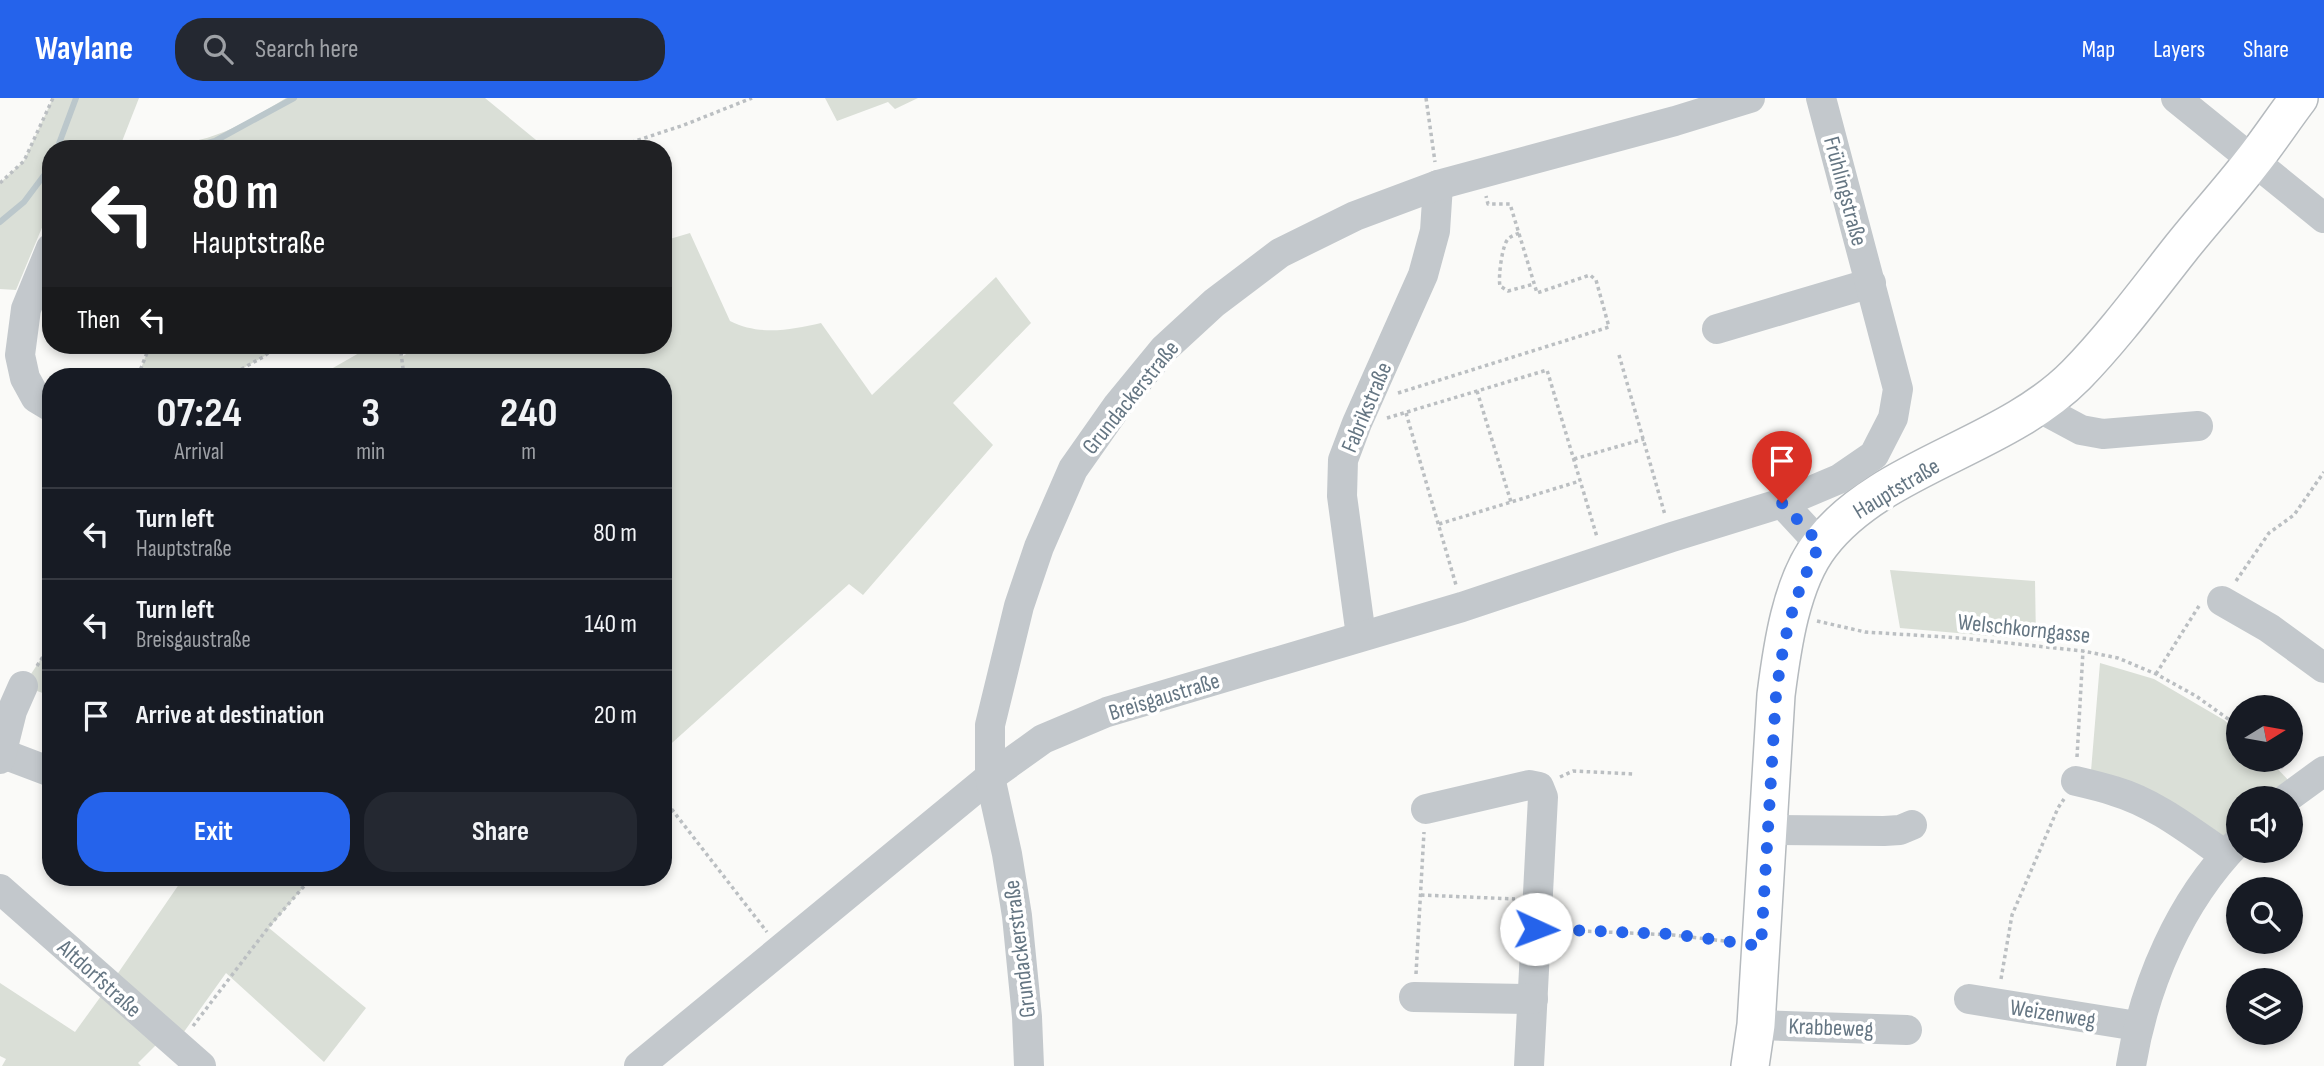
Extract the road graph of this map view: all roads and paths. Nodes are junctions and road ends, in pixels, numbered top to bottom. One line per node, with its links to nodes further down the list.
1 (53, 98): 11 (path)
2 (752, 98): 8 (path)
3 (1426, 98): 12 (path)
4 (1750, 98): 10 (street, Grundackerstraße)
5 (1821, 98): 16 (street, Frühlingstraße)
6 (2176, 98): 9 (street)
7 (2299, 98): 9 (main road, Hauptstraße)
8 (638, 140)
9 (2253, 162): 13 (street); 25 (main road, Hauptstraße)
10 (1479, 174): 12 (street, Grundackerstraße); 14 (path)
11 (0, 183)
12 (1438, 185): 22 (street, Fabrikstraße); 54 (street, Grundackerstraße)
13 (2324, 218)
14 (1519, 233): 17 (path); 17 (path)
15 (42, 270): 24 (street)
16 (1871, 283): 18 (street); 30 (street, Frühlingstraße)
17 (1534, 284): 22 (path)
18 (1717, 329)
19 (267, 354): 21 (path)
20 (1619, 355): 29 (path)
21 (243, 368)
22 (1376, 381): 28 (street, Fabrikstraße)
23 (1477, 391): 26 (path); 31 (path); 35 (path)
24 (42, 402)
25 (2038, 407): 27 (street); 34 (main road, Hauptstraße)
26 (1406, 413): 28 (path); 37 (path)
27 (2198, 426)
28 (1355, 428): 44 (street, Fabrikstraße)
29 (1644, 439): 31 (path); 38 (path)
30 (1874, 455): 34 (street); 36 (street, Breisgaustraße)
31 (1574, 459): 33 (path)
32 (2324, 472): 41 (path)
33 (1580, 481): 35 (path); 40 (path)
34 (1892, 485): 39 (main road, Hauptstraße)
35 (1511, 502): 37 (path)
36 (1782, 503): 38 (street, Breisgaustraße); 39 (street)
37 (1438, 524): 42 (path)
38 (1671, 537): 40 (street, Breisgaustraße)
39 (1820, 544): 43 (main road, Hauptstraße)
40 (1604, 559): 42 (street, Breisgaustraße)
41 (2222, 601): 46 (street); 47 (path)
42 (1462, 607): 44 (street, Breisgaustraße)
43 (1789, 615): 45 (path, Welschkorngasse); 61 (main road, Hauptstraße)
44 (1361, 636): 54 (street, Breisgaustraße)
45 (2083, 651): 47 (path, Welschkorngasse); 55 (path)
46 (2324, 668)
47 (2156, 674): 49 (path, Welschkorngasse)
48 (23, 686): 50 (street)
49 (2226, 717)
50 (1, 756): 51 (street)
51 (42, 769)
52 (2324, 771): 56 (street)
53 (1634, 774): 57 (path)
54 (990, 777): 69 (street, Breisgaustraße); 79 (street, Grundackerstraße)
55 (2076, 781): 62 (street); 72 (path)
56 (2303, 786)
57 (1539, 787): 58 (street); 67 (street)
58 (1426, 809): 66 (path)
59 (672, 810): 69 (path)
60 (1912, 825): 61 (street)
61 (1768, 830): 68 (main road, Hauptstraße)
62 (2226, 845)
63 (2226, 856): 74 (street)
64 (304, 886): 76 (path)
65 (0, 889): 76 (street, Altdorfstraße)
66 (1421, 895): 67 (path); 70 (path)
67 (1537, 915): 68 (path); 71 (street)
68 (1761, 946): 73 (main road, Hauptstraße)
69 (780, 948): 78 (street, Breisgaustraße)
70 (1415, 997): 71 (street)
71 (1533, 999): 80 (street)
72 (1983, 1001): 74 (street, Weizenweg)
73 (1756, 1025): 75 (street, Krabbeweg); 81 (main road, Hauptstraße)
74 (2137, 1026): 82 (street)
75 (1907, 1030)
76 (177, 1047): 77 (street, Altdorfstraße)
77 (201, 1066)
78 (639, 1066)
79 (1029, 1066)
80 (1529, 1066)
81 (1750, 1066)
82 (2131, 1066)

